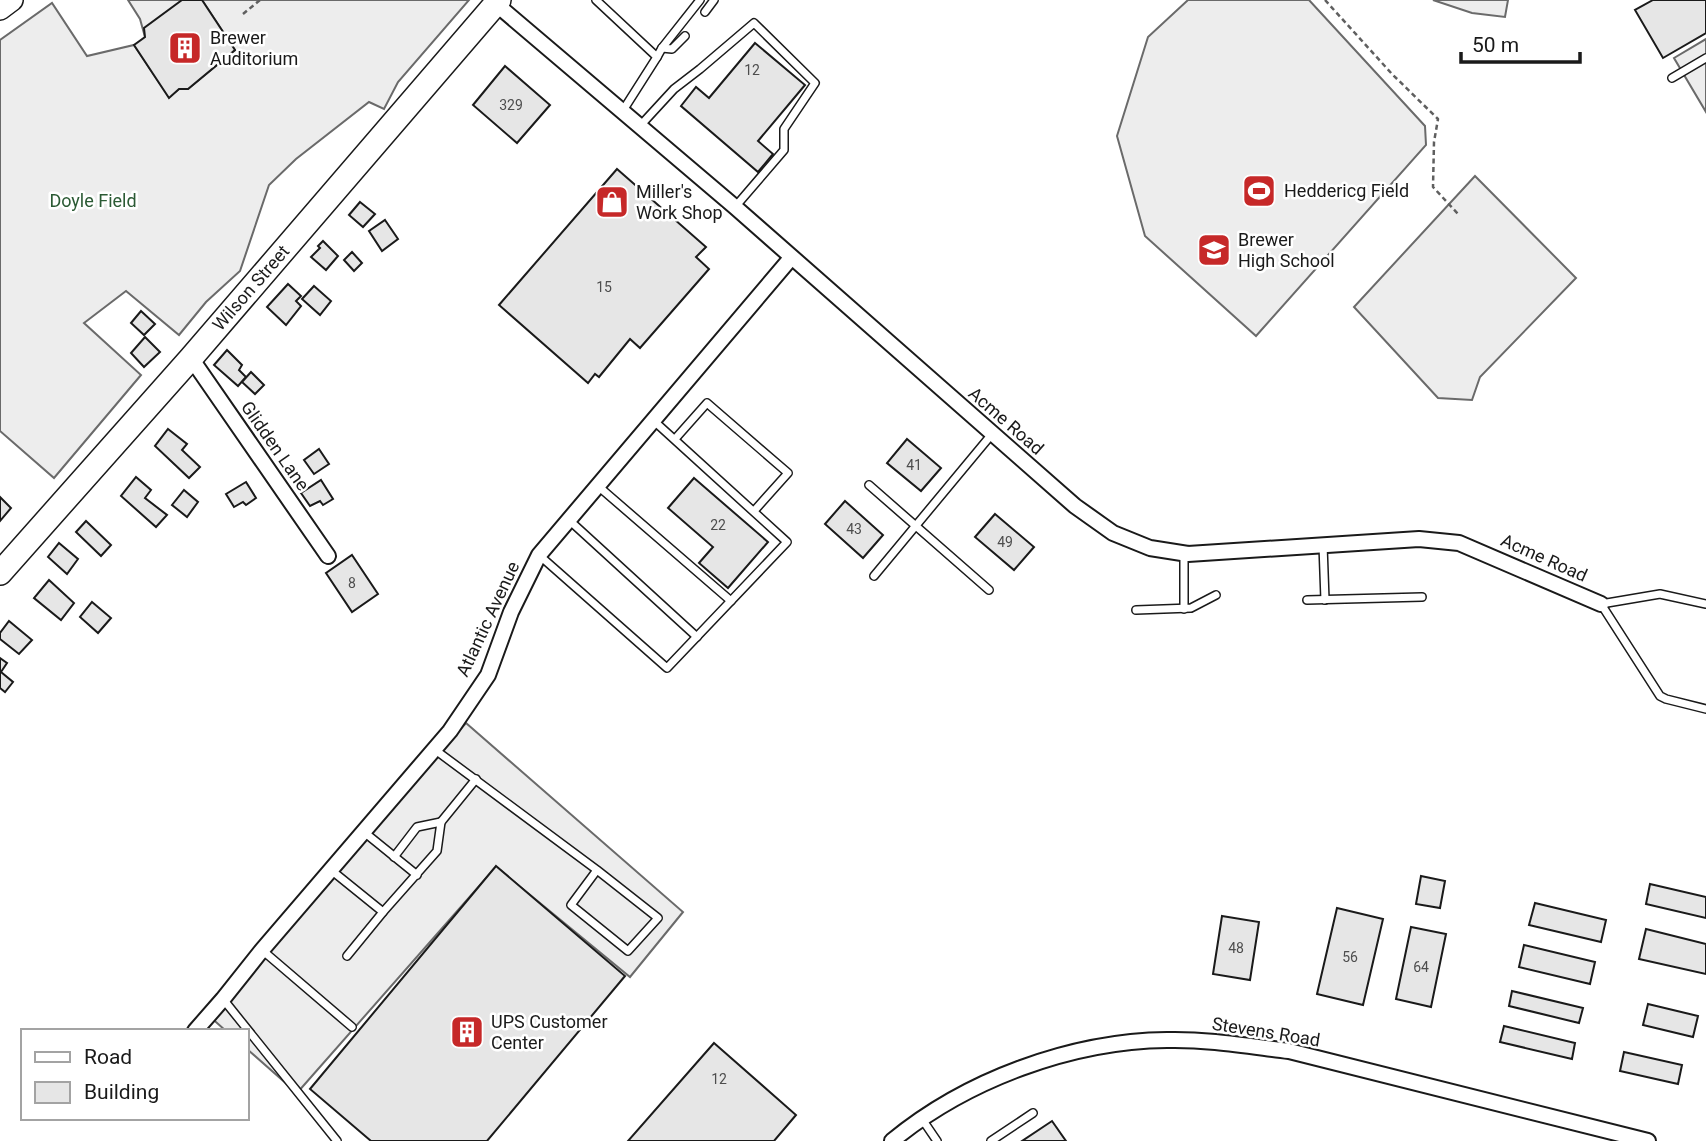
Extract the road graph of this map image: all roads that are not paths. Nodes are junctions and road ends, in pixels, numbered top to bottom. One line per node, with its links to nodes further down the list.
1 (12, 0): 6 (main road)
2 (596, 0): 10 (lane)
3 (700, 0): 9 (lane)
4 (714, 0): 7 (lane)
5 (498, 2): 13 (street, Acme Road); 17 (main road, Wilson Street)
6 (0, 9)
7 (705, 12)
8 (685, 36): 9 (lane)
9 (662, 48): 10 (lane)
10 (657, 57): 13 (lane)
11 (1706, 58): 12 (lane)
12 (1672, 78)
13 (622, 112): 14 (street, Acme Road)
14 (639, 127): 15 (street, Acme Road); 15 (lane)
15 (735, 207): 16 (street, Acme Road)
16 (792, 258): 18 (street, Atlantic Avenue); 19 (street, Acme Road)
17 (191, 358): 29 (street, Glidden Lane); 30 (main road, Wilson Street)
18 (654, 421): 20 (lane); 22 (street, Atlantic Avenue)
19 (992, 434): 25 (lane); 27 (street, Acme Road)
20 (675, 439): 23 (lane); 23 (lane)
21 (869, 485): 25 (lane)
22 (598, 486): 24 (street, Atlantic Avenue); 37 (lane)
23 (754, 511): 37 (lane)
24 (569, 520): 28 (street, Atlantic Avenue); 42 (lane)
25 (916, 527): 31 (lane); 32 (lane)
26 (1323, 545): 27 (street, Acme Road); 36 (lane); 38 (street, Acme Road)
27 (1184, 554): 40 (lane)
28 (539, 555): 42 (lane); 44 (street, Atlantic Avenue)
29 (328, 556)
30 (0, 573)
31 (874, 576)
32 (989, 590)
33 (1216, 595): 40 (lane)
34 (1422, 597): 36 (lane)
35 (1307, 600): 36 (lane)
36 (1325, 600)
37 (731, 601): 42 (lane)
38 (1601, 604): 39 (lane); 43 (lane)
39 (1706, 604)
40 (1184, 609): 41 (lane)
41 (1136, 610)
42 (697, 636)
43 (1706, 709)
44 (434, 749): 45 (lane); 47 (street, Atlantic Avenue)
45 (476, 779): 46 (lane); 50 (lane)
46 (441, 822): 48 (lane); 51 (lane)
47 (364, 832): 48 (lane); 49 (street, Atlantic Avenue)
48 (394, 857): 51 (lane)
49 (330, 870): 52 (lane); 53 (street, Atlantic Avenue)
50 (597, 870): 50 (lane)
51 (417, 875): 52 (lane)
52 (383, 912): 54 (lane)
53 (262, 950): 55 (street, Atlantic Avenue); 56 (lane)
54 (348, 956)
55 (223, 999): 57 (street, Atlantic Avenue); 58 (lane)
56 (352, 1027)
57 (197, 1029)
58 (247, 1029)
59 (248, 1030): 62 (lane)
60 (1033, 1113): 65 (lane)
61 (922, 1119): 63 (street, Stevens Road); 64 (lane); 66 (street, Stevens Road)
62 (337, 1141)
63 (892, 1141)
64 (937, 1141)
65 (991, 1141)
66 (1648, 1141)

